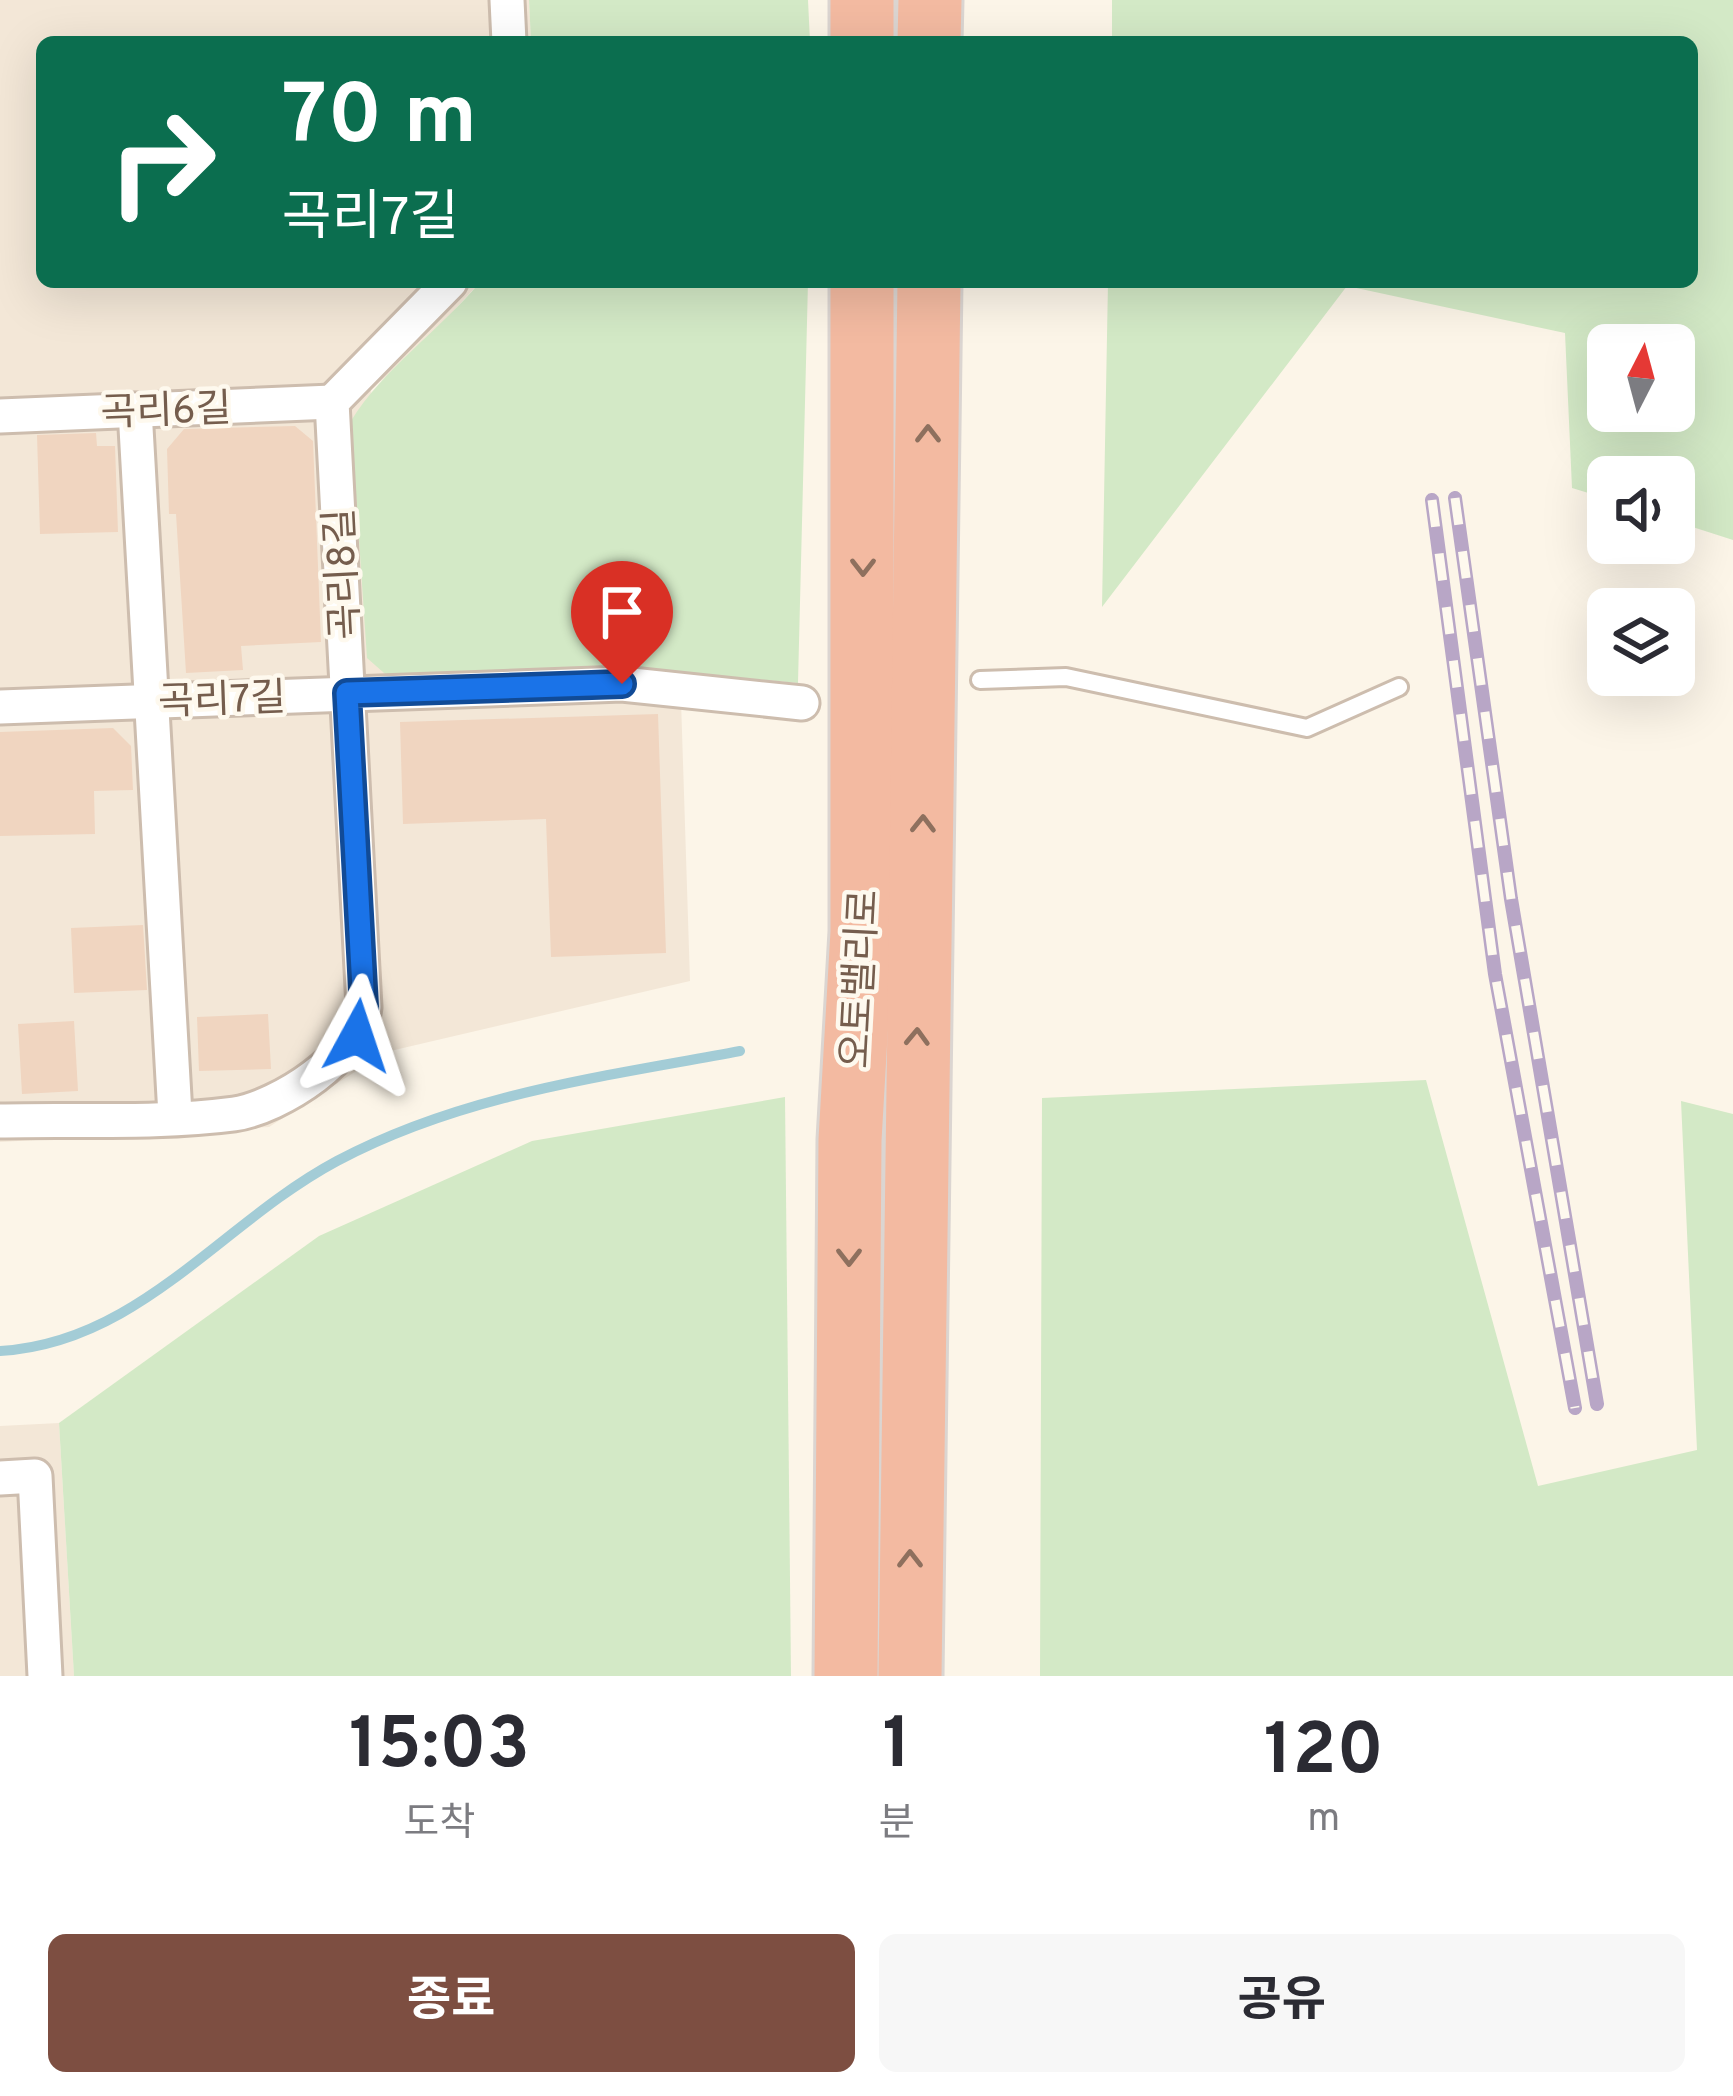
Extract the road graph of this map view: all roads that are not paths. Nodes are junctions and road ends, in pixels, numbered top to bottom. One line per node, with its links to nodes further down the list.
1 (507, 0): 4 (street)
2 (862, 0): 5 (highway)
3 (929, 0): 6 (highway)
4 (509, 36)
5 (862, 36)
6 (929, 36)
7 (444, 288): 10 (street)
8 (862, 288): 19 (highway, 오토밸리로, one-way to 19)
9 (928, 288): 19 (highway, 오토밸리로, one-way to 9)
10 (332, 402): 11 (street, 곡리6길); 15 (street, 곡리8길)
11 (135, 410): 12 (street, 곡리6길); 16 (street)
12 (0, 416)
13 (980, 680): 14 (lane)
14 (1399, 687)
15 (347, 693): 16 (street, 곡리7길); 17 (street, 곡리7길); 20 (street, 곡리8길)
16 (152, 701): 18 (street, 곡리7길); 20 (street)
17 (802, 703)
18 (0, 707)
19 (891, 936): 24 (highway, 오토밸리로, one-way to 24); 25 (highway, 오토밸리로, one-way to 19)
20 (175, 1115): 21 (street, 곡리8길)
21 (0, 1121)
22 (0, 1478): 23 (street)
23 (45, 1676)
24 (846, 1676)
25 (910, 1676)

